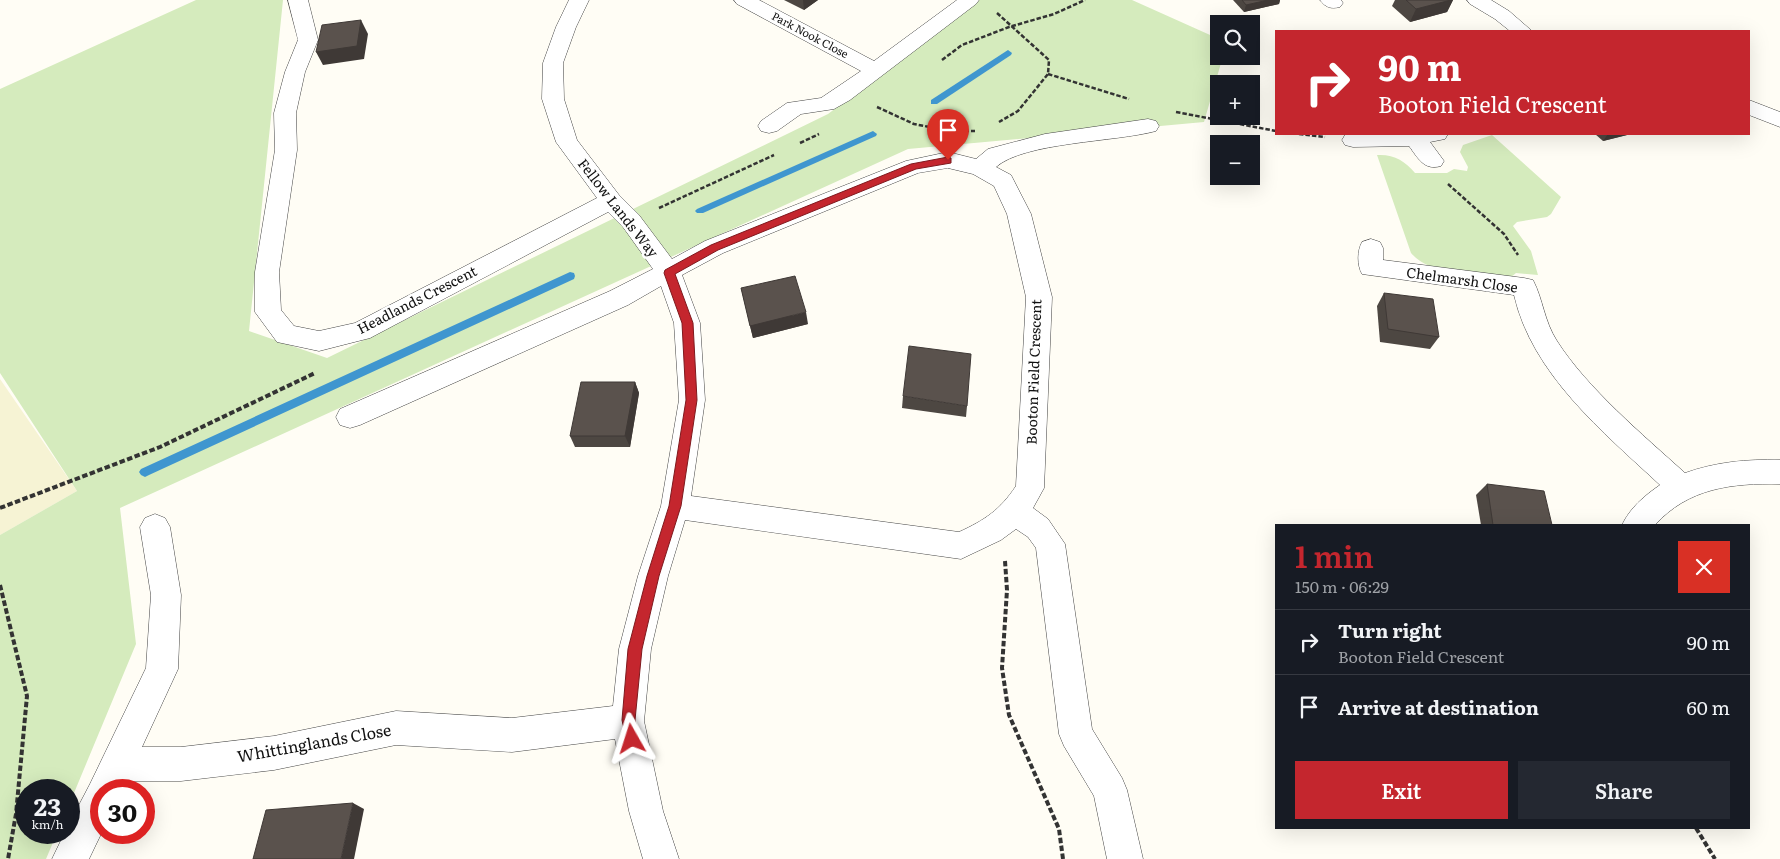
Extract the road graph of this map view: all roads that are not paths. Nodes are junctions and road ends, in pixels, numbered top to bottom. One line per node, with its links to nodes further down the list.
1 (298, 0): 17 (street, Headlands Crescent)
2 (580, 0): 17 (street, Fellow Lands Way)
3 (744, 0): 7 (street, Park Nook Close)
4 (970, 0): 7 (street)
5 (1477, 0): 6 (street)
6 (1521, 30)
7 (876, 70): 10 (street)
8 (1750, 107): 9 (street)
9 (1780, 120)
10 (769, 126)
11 (1148, 126): 16 (street)
12 (1432, 135): 13 (street)
13 (1415, 138): 14 (street); 15 (street)
14 (1353, 140)
15 (1433, 161)
16 (980, 168): 19 (street, Booton Field Crescent); 24 (street, Booton Field Crescent)
17 (610, 201): 19 (street, Fellow Lands Way)
18 (1371, 248): 22 (street, Chelmarsh Close)
19 (669, 273): 20 (street, Booton Field Crescent); 23 (street, Fellow Lands Way)
20 (350, 417)
21 (1780, 472): 22 (street)
22 (1682, 488): 25 (street)
23 (675, 506): 24 (street); 27 (street, Fellow Lands Way)
24 (1003, 521): 32 (street)
25 (1638, 524)
26 (155, 527): 28 (street, Whittinglands Close)
27 (628, 720): 28 (street, Whittinglands Close); 31 (street, Fellow Lands Way)
28 (111, 777)
29 (90, 819): 30 (street)
30 (70, 858)
31 (661, 859)
32 (1125, 859)

